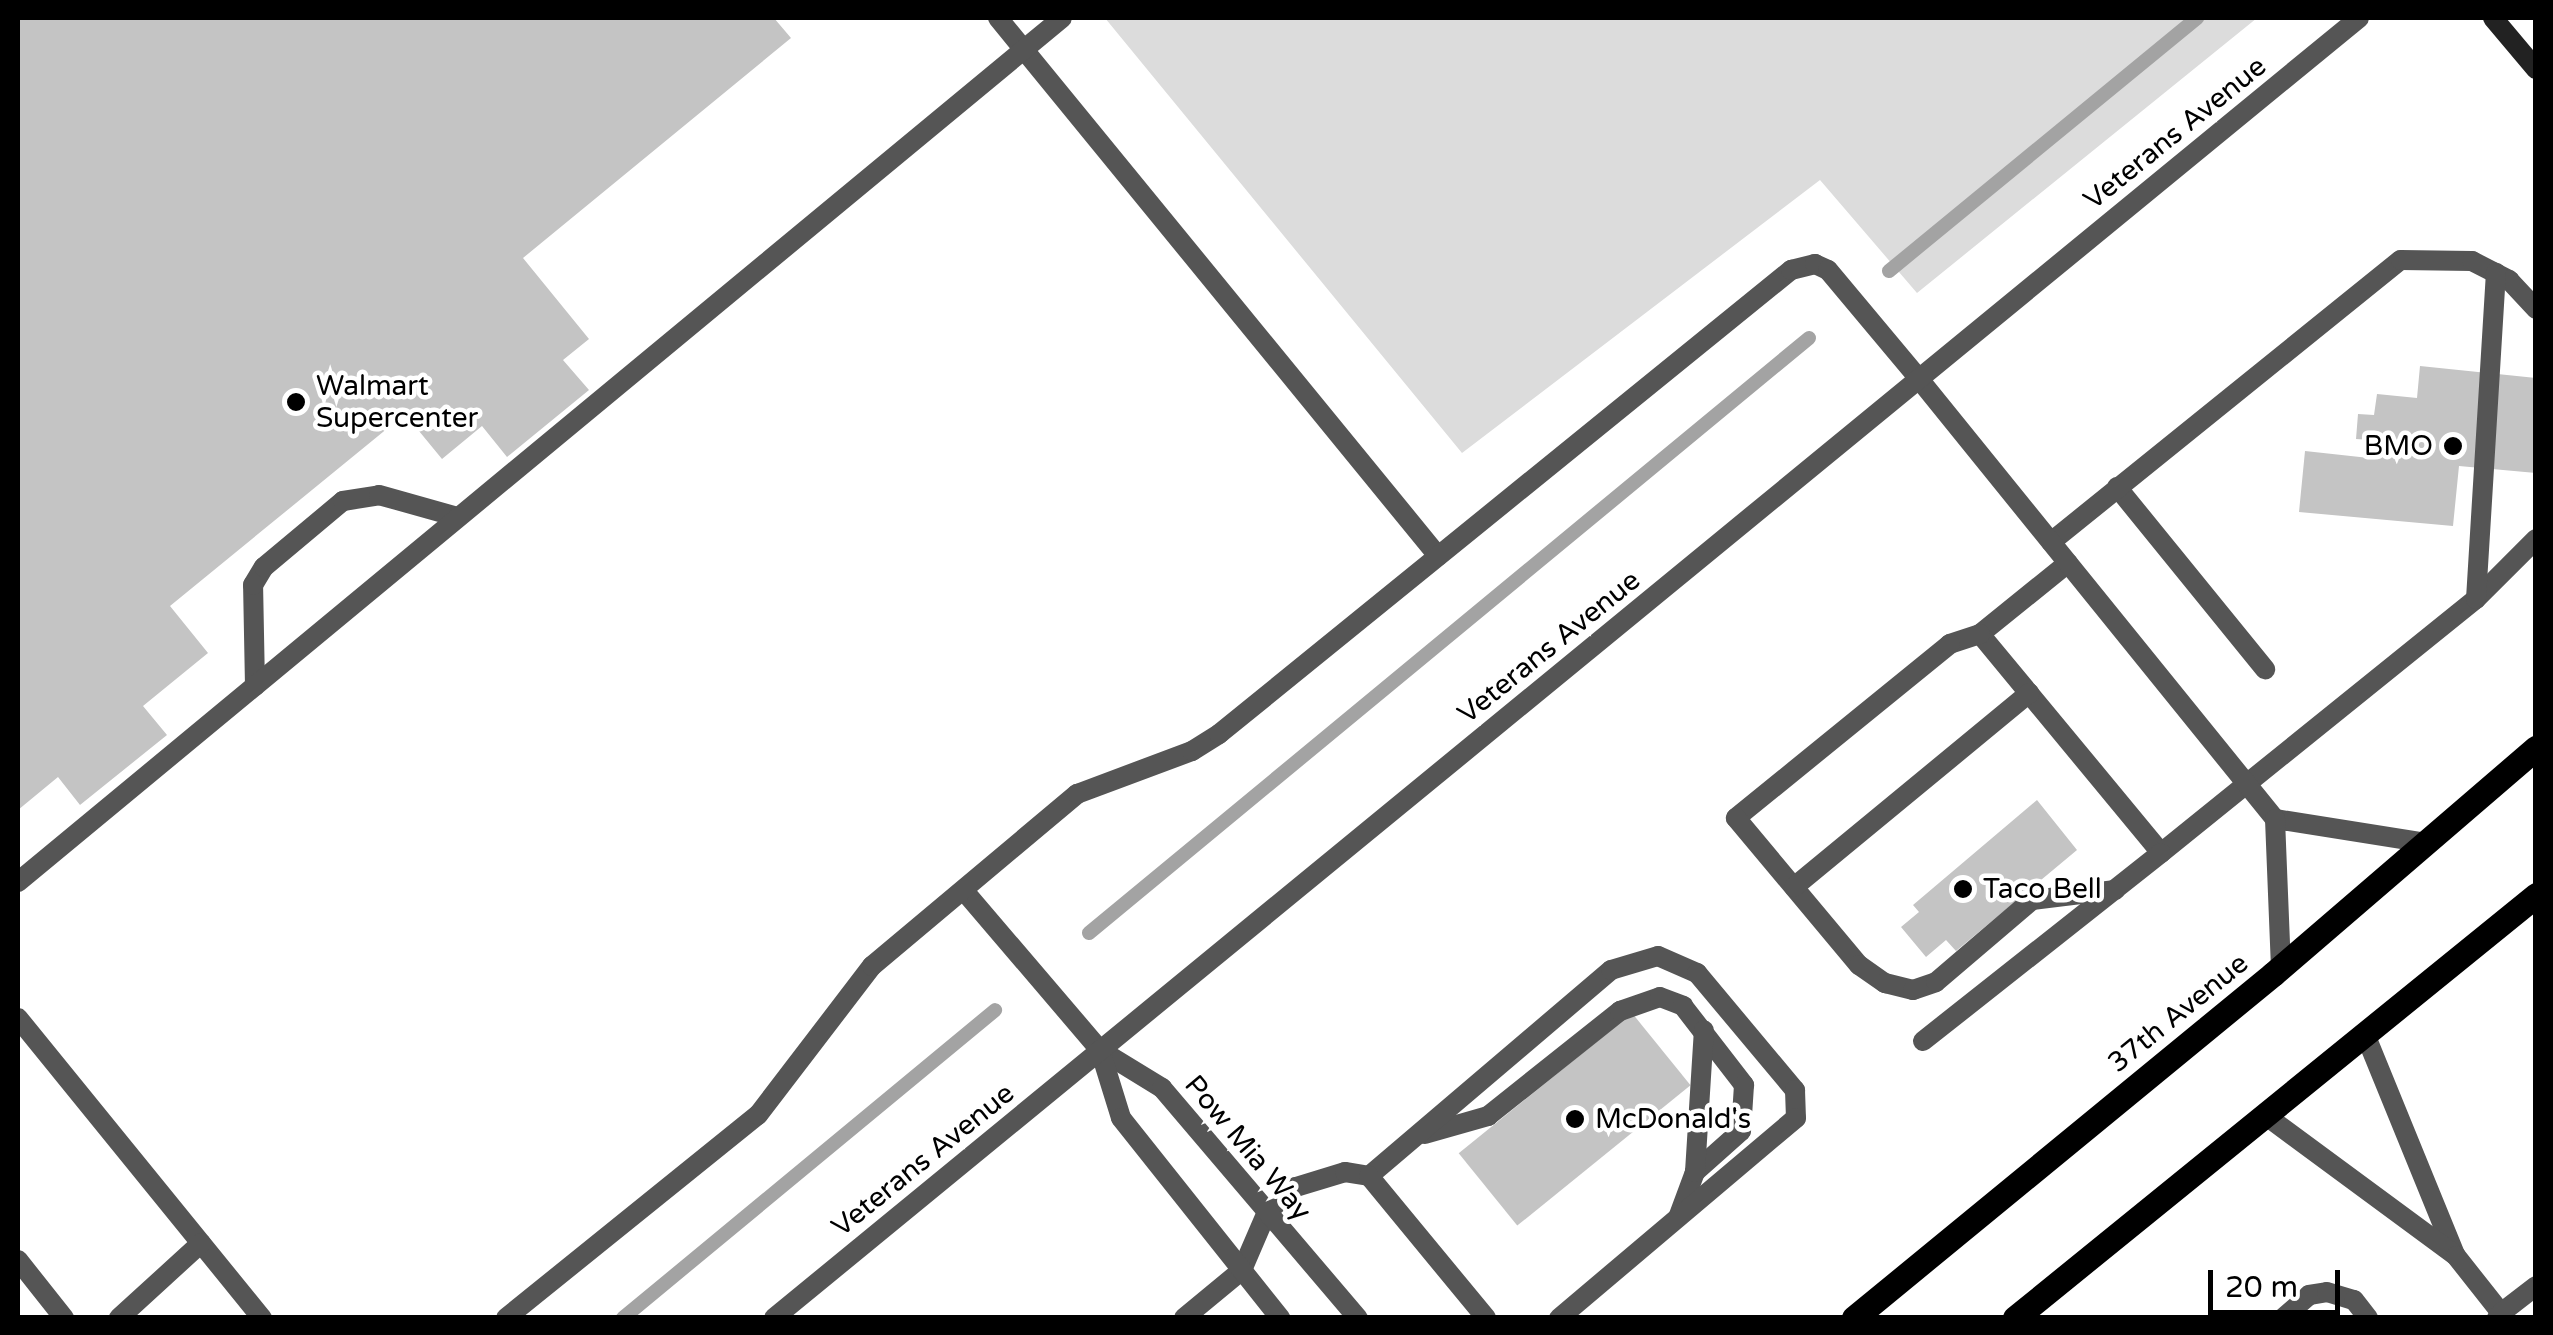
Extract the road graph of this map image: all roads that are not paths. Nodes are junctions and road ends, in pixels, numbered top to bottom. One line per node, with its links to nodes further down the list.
1 (998, 18): 5 (street)
2 (1062, 18): 5 (street)
3 (2359, 18): 9 (street, Veterans Avenue)
4 (2493, 18): 6 (street)
5 (1024, 49): 11 (street); 14 (street)
6 (2536, 69)
7 (2496, 274): 8 (street); 10 (street); 16 (street)
8 (2536, 308)
9 (1919, 379): 13 (street); 14 (street); 36 (street, Veterans Avenue)
10 (2117, 487): 13 (street); 18 (street)
11 (458, 517): 19 (street); 19 (street)
12 (2536, 539): 16 (street)
13 (2051, 542): 15 (street)
14 (1438, 556): 29 (street)
15 (2068, 562): 17 (street); 22 (street)
16 (2476, 599): 22 (street)
17 (1980, 634): 20 (street); 27 (street)
18 (2265, 669)
19 (255, 686): 26 (street)
20 (2029, 694): 25 (street); 27 (street)
21 (2536, 748): 24 (main road, 37th Avenue)
22 (2247, 784): 23 (street); 25 (street)
23 (2275, 818): 24 (street); 31 (street)
24 (2422, 842): 31 (main road, 37th Avenue)
25 (2162, 853): 28 (street)
26 (18, 882)
27 (1794, 886): 28 (street)
28 (2115, 890): 35 (street)
29 (966, 892): 36 (street); 52 (street)
30 (2536, 896): 34 (main road)
31 (2281, 966): 59 (main road, 37th Avenue)
32 (18, 1018): 43 (street)
33 (1704, 1030): 38 (street); 39 (street); 39 (street)
34 (2364, 1034): 37 (main road); 44 (street)
35 (1923, 1041)
36 (1100, 1050): 41 (street, Pow Mia Way); 46 (street); 53 (street, Veterans Avenue)
37 (2265, 1115): 44 (street); 60 (main road)
38 (1414, 1137): 40 (street); 42 (street)
39 (1695, 1172): 42 (street)
40 (1368, 1176): 41 (street); 57 (street)
41 (1266, 1212): 46 (street); 56 (street, Pow Mia Way)
42 (1678, 1217): 58 (street)
43 (202, 1243): 50 (street); 51 (street)
44 (2456, 1256): 48 (street)
45 (18, 1260): 49 (street)
46 (1242, 1270): 54 (street); 55 (street)
47 (2536, 1286): 48 (street)
48 (2501, 1316)
49 (64, 1318)
50 (119, 1318)
51 (262, 1318)
52 (506, 1318)
53 (774, 1318)
54 (1184, 1318)
55 (1280, 1318)
56 (1358, 1318)
57 (1486, 1318)
58 (1559, 1318)
59 (1854, 1318)
60 (2015, 1318)
61 (2284, 1318): 62 (street)
62 (2368, 1318)

